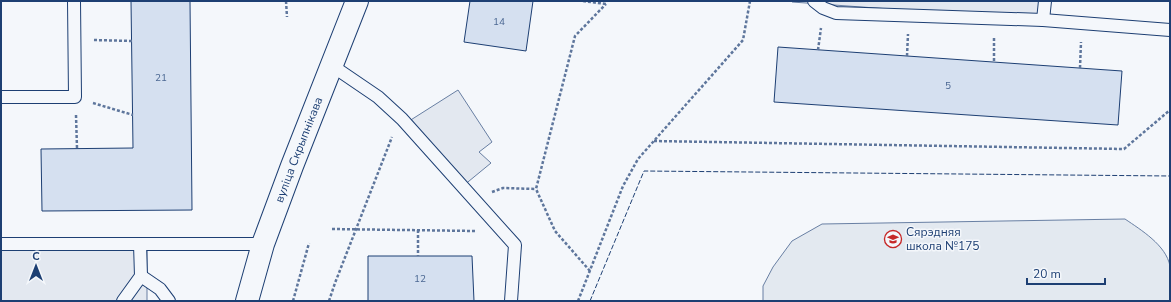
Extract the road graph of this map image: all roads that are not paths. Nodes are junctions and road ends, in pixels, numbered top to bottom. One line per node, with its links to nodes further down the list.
1 (74, 1): 8 (lane)
2 (357, 1): 7 (main road, вуліца Скрыпнікава)
3 (814, 1): 5 (lane)
4 (1045, 1): 5 (lane)
5 (1043, 20): 6 (lane)
6 (1170, 30)
7 (331, 65): 11 (main road, вуліца Скрыпнікава); 16 (lane)
8 (1, 97)
9 (1, 244): 10 (lane)
10 (140, 244): 11 (lane); 12 (lane)
11 (262, 244): 15 (main road, вуліца Скрыпнікава)
12 (141, 276): 13 (lane); 14 (lane)
13 (123, 301)
14 (169, 301)
15 (247, 301)
16 (512, 301)

